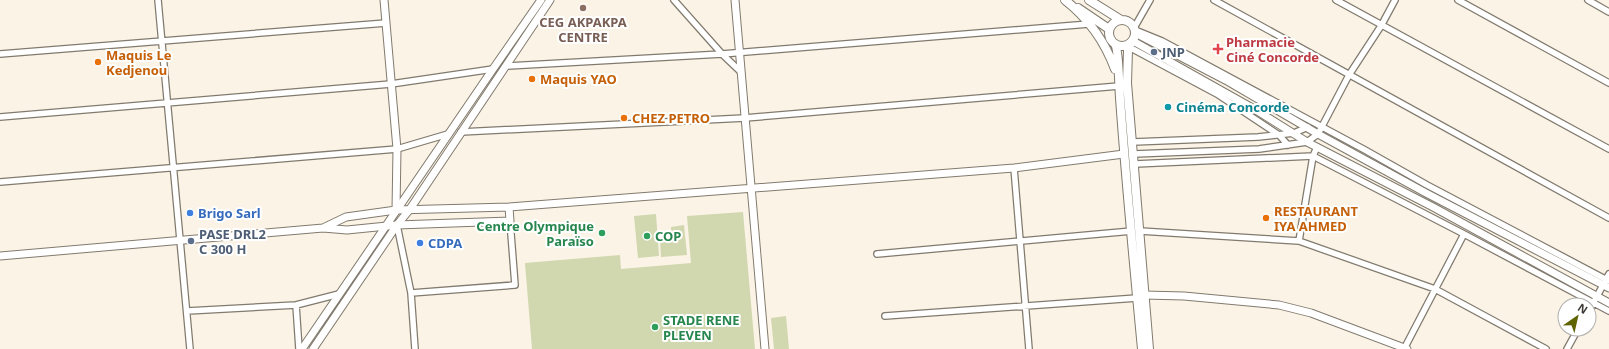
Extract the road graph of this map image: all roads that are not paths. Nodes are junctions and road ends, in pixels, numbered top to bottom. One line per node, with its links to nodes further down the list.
1 (158, 0): 22 (street)
2 (384, 0): 17 (street)
3 (541, 0): 28 (street)
4 (550, 0): 27 (street)
5 (674, 0): 26 (street)
6 (735, 0): 24 (street)
7 (1065, 0): 18 (main road); 20 (main road)
8 (1089, 0): 16 (main road)
9 (1150, 0): 21 (street)
10 (1214, 0): 31 (street)
11 (1336, 0): 19 (street)
12 (1395, 0): 19 (street)
13 (1458, 0): 32 (street)
14 (1588, 0): 15 (street)
15 (1609, 12)
16 (1121, 20): 20 (main road); 21 (main road)
17 (386, 24): 22 (street); 33 (street)
18 (1089, 24): 24 (street); 30 (main road)
19 (1381, 26): 31 (street); 49 (street)
20 (1109, 30): 23 (main road)
21 (1133, 37): 23 (main road); 38 (street); 39 (street); 41 (street); 43 (street); 44 (main road)
22 (162, 41): 25 (street); 35 (street)
23 (1114, 44): 30 (main road)
24 (739, 52): 26 (street); 29 (street)
25 (0, 54)
26 (722, 54): 27 (street); 29 (street)
27 (506, 66): 40 (street)
28 (493, 69): 33 (street); 42 (street)
29 (741, 72): 37 (street)
30 (1118, 75): 34 (main road)
31 (1349, 75): 39 (street); 61 (street)
32 (1609, 83)
33 (391, 84): 35 (street); 48 (street)
34 (1119, 86): 37 (street); 50 (main road)
35 (168, 103): 36 (street); 54 (street)
36 (0, 117)
37 (745, 118): 40 (street); 57 (street)
38 (1308, 127): 39 (street); 41 (street)
39 (1320, 130): 45 (street); 73 (street)
40 (461, 132): 59 (street)
41 (1294, 133): 43 (street); 45 (street)
42 (448, 134): 48 (street); 60 (street)
43 (1279, 135): 44 (street); 46 (street)
44 (1133, 142): 51 (main road)
45 (1307, 142): 46 (street); 47 (street)
46 (1288, 145): 51 (street)
47 (1317, 147): 52 (street); 78 (street)
48 (397, 149): 54 (street); 60 (street)
49 (1609, 149)
50 (1124, 154): 55 (street); 66 (main road)
51 (1134, 154): 53 (main road)
52 (1312, 156): 53 (street); 67 (street); 70 (street)
53 (1134, 164): 66 (main road)
54 (174, 167): 56 (street); 68 (street)
55 (1014, 168): 57 (street); 69 (street)
56 (0, 182)
57 (751, 188): 58 (street); 94 (street)
58 (509, 207): 59 (street); 62 (street)
59 (410, 209): 60 (street); 63 (street)
60 (396, 210): 64 (street); 65 (street)
61 (1609, 218)
62 (510, 221): 63 (street); 75 (street)
63 (397, 225): 64 (street); 75 (street); 92 (street)
64 (386, 226): 65 (street); 76 (street)
65 (323, 228): 68 (street)
66 (1136, 231): 69 (street); 70 (street); 77 (main road)
67 (1464, 234): 74 (street); 79 (street)
68 (180, 240): 72 (street); 86 (street)
69 (1020, 241): 71 (street); 85 (street)
70 (1299, 241): 74 (street)
71 (876, 254)
72 (0, 256)
73 (1607, 282): 80 (street)
74 (1435, 289): 98 (street); 99 (street)
75 (411, 293): 93 (street)
76 (339, 294): 84 (street); 91 (street)
77 (1141, 296): 85 (street); 96 (main road); 97 (main road); 98 (street)
78 (1591, 297)
79 (1591, 297)
80 (1596, 297)
81 (1597, 300): 83 (street)
82 (1597, 301): 87 (street)
83 (1609, 303)
84 (296, 305): 86 (street); 91 (street)
85 (1026, 306): 88 (street); 95 (street)
86 (187, 311): 90 (street)
87 (1609, 311)
88 (885, 316)
89 (1574, 337): 100 (street)
90 (190, 349)
91 (300, 349)
92 (313, 349)
93 (415, 349)
94 (765, 349)
95 (1029, 349)
96 (1142, 349)
97 (1149, 349)
98 (1405, 349)
99 (1546, 349)
100 (1567, 349)

